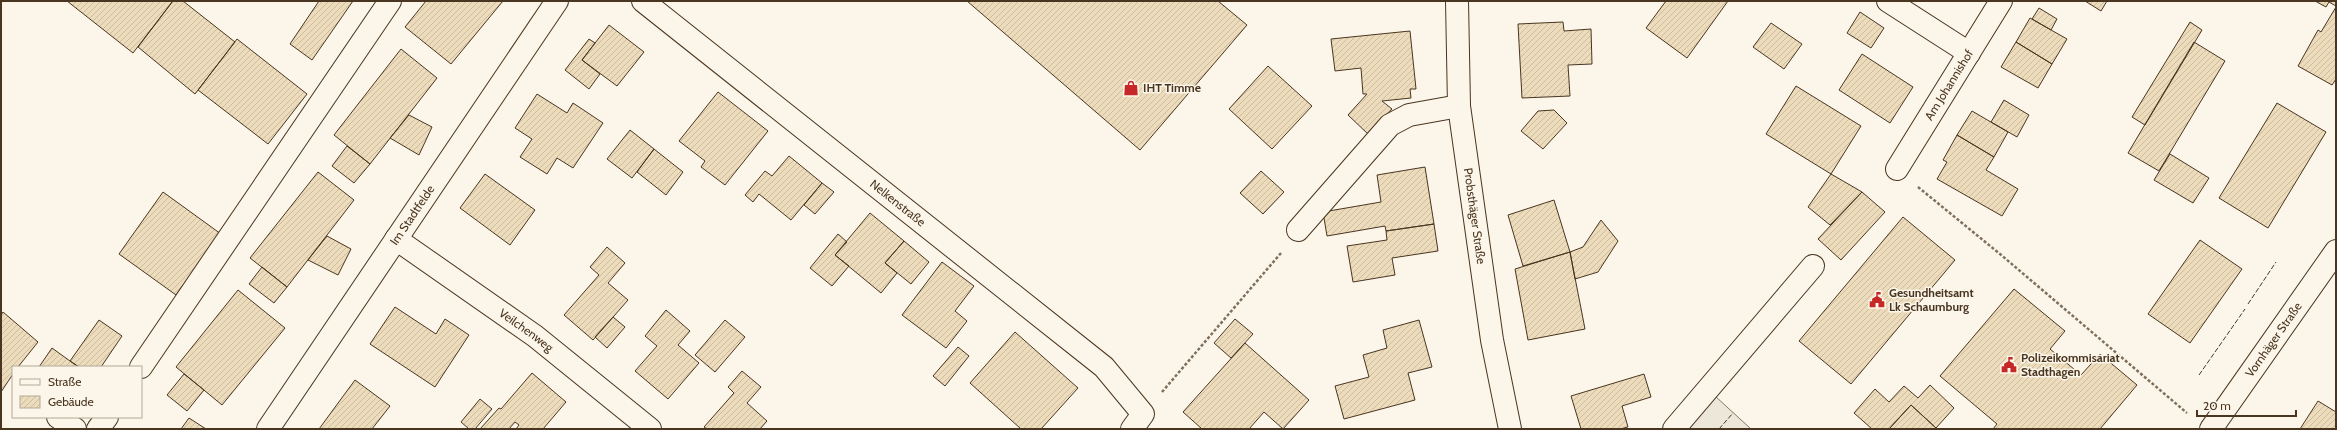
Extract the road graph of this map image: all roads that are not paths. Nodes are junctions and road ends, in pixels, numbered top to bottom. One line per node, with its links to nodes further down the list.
1 (390, 1): 14 (street)
2 (558, 1): 11 (street, Im Stadtfelde)
3 (643, 1): 17 (street, Nelkenstraße)
4 (1456, 1): 8 (street, Probsthäger Straße)
5 (1888, 1): 7 (street)
6 (2002, 1): 7 (street, Am Johannishof)
7 (1969, 53): 9 (street, Am Johannishof)
8 (1459, 106): 10 (street); 23 (street, Probsthäger Straße)
9 (1897, 170)
10 (1298, 230)
11 (396, 239): 21 (street, Im Stadtfelde); 22 (street, Veilchenweg)
12 (2336, 251): 18 (street, Vornhäger Straße)
13 (1813, 266): 24 (street)
14 (142, 366)
15 (59, 418): 19 (street)
16 (106, 418): 20 (street)
17 (1137, 421)
18 (2202, 424)
19 (75, 429)
20 (98, 429)
21 (268, 429)
22 (650, 429)
23 (1510, 429)
24 (1674, 429)

